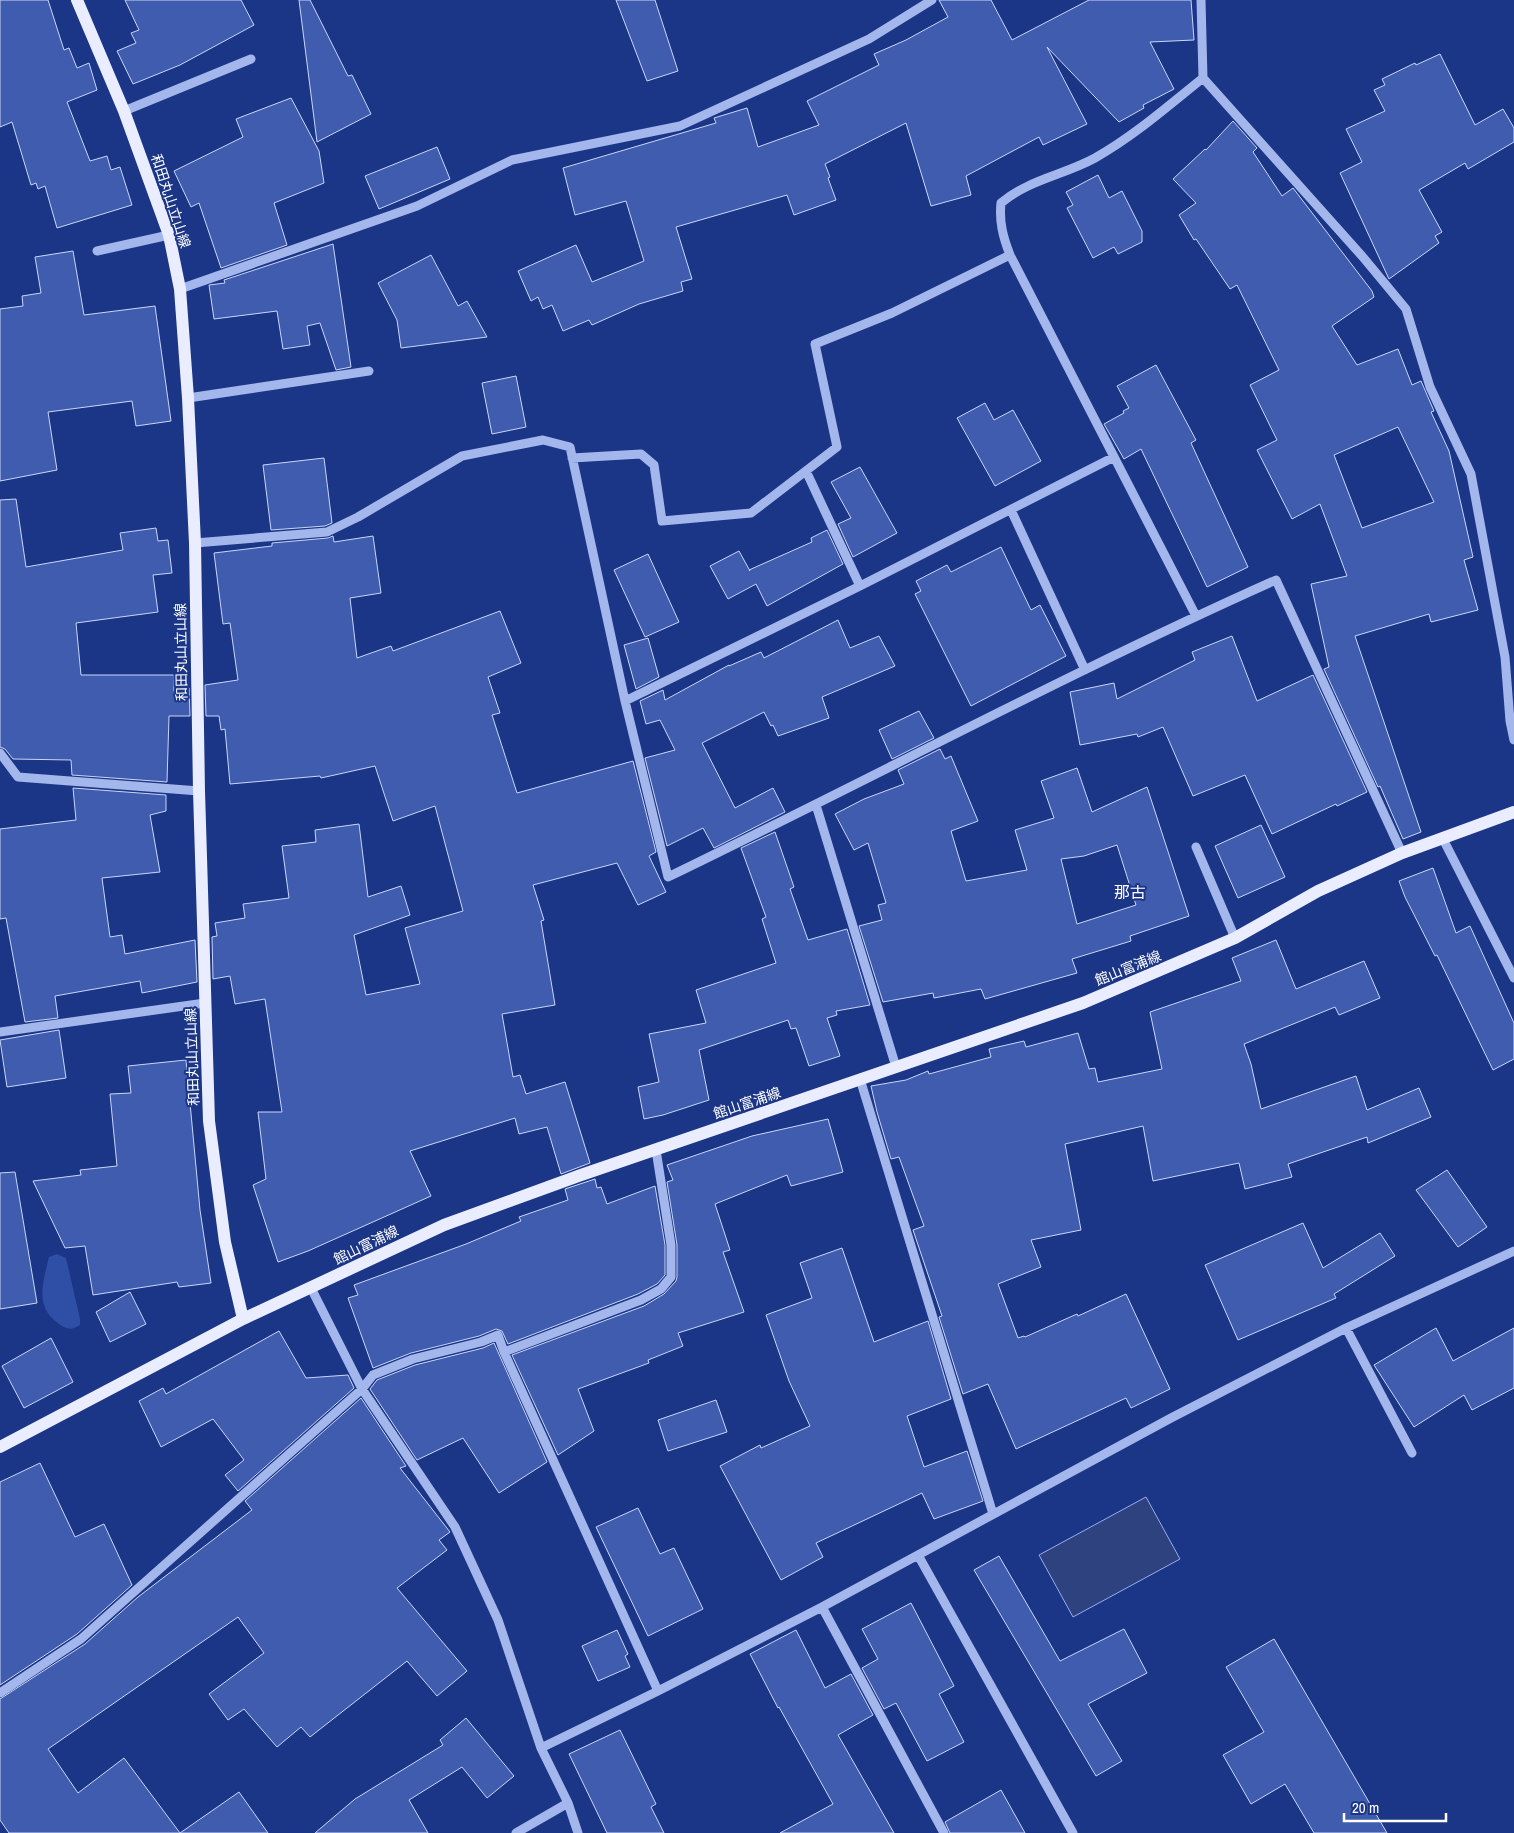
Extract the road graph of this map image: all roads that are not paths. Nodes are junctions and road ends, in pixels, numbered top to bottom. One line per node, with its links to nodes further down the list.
1 (77, 0): 6 (main road, 和田丸山立山線)
2 (932, 0): 10 (street)
3 (1201, 0): 5 (street)
4 (251, 59): 6 (street)
5 (1203, 78): 9 (street); 22 (street)
6 (124, 112): 7 (main road, 和田丸山立山線)
7 (169, 235): 8 (street); 10 (main road, 和田丸山立山線)
8 (97, 251)
9 (1010, 255): 14 (street); 15 (street)
10 (180, 289): 12 (main road, 和田丸山立山線)
11 (369, 371): 12 (street)
12 (188, 398): 17 (main road, 和田丸山立山線)
13 (572, 458): 15 (street); 17 (street); 21 (street)
14 (1114, 458): 16 (street); 19 (street)
15 (806, 471): 18 (street)
16 (1011, 510): 18 (street); 20 (street)
17 (195, 543): 24 (main road, 和田丸山立山線)
18 (860, 586): 21 (street)
19 (1196, 616): 20 (street); 29 (street)
20 (1085, 670): 25 (street)
21 (625, 700): 25 (street)
22 (1514, 740)
23 (0, 752): 24 (street)
24 (199, 791): 32 (main road, 和田丸山立山線)
25 (816, 805): 34 (street)
26 (1514, 812): 27 (main road, 館山富浦線)
27 (1443, 839): 29 (main road, 館山富浦線); 31 (street)
28 (1196, 846): 30 (street)
29 (1402, 853): 30 (main road, 館山富浦線)
30 (1235, 938): 34 (main road, 館山富浦線)
31 (1514, 978)
32 (205, 1003): 33 (street); 39 (main road, 和田丸山立山線)
33 (0, 1032)
34 (896, 1067): 35 (main road, 館山富浦線)
35 (860, 1079): 36 (main road, 館山富浦線); 45 (street)
36 (656, 1150): 38 (main road, 館山富浦線); 41 (street)
37 (1514, 1251): 40 (street)
38 (311, 1288): 39 (main road, 館山富浦線); 42 (street)
39 (243, 1319): 43 (main road, 館山富浦線)
40 (1346, 1328): 44 (street); 45 (street)
41 (504, 1352): 42 (street); 48 (street)
42 (362, 1389): 49 (street); 50 (street)
43 (0, 1447)
44 (1412, 1453)
45 (993, 1514): 46 (street)
46 (918, 1555): 47 (street); 55 (street)
47 (822, 1607): 48 (street); 54 (street)
48 (658, 1691): 50 (street)
49 (0, 1693)
50 (541, 1748): 51 (street)
51 (568, 1803): 52 (street); 53 (street)
52 (516, 1833)
53 (578, 1833)
54 (944, 1833)
55 (1073, 1833)

